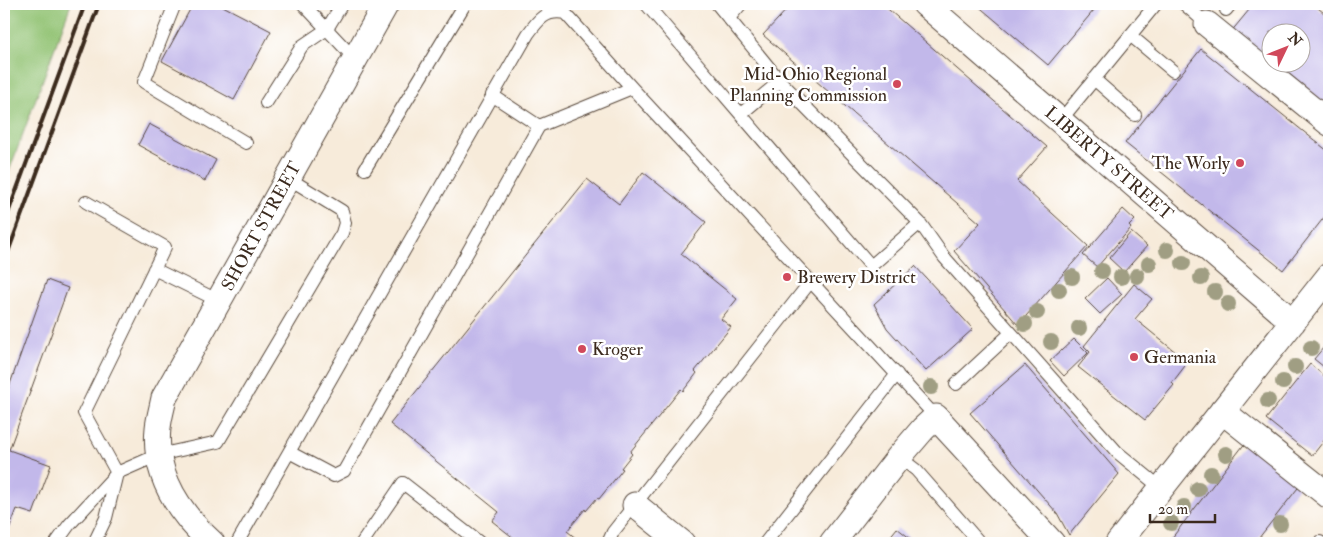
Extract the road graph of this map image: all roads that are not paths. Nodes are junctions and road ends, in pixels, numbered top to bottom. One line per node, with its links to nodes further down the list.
1 (176, 4): 28 (lane)
2 (303, 4): 14 (lane)
3 (342, 4): 14 (lane)
4 (386, 4): 16 (street, SHORT STREET)
5 (466, 4): 29 (lane)
6 (646, 4): 23 (lane)
7 (717, 4): 13 (lane)
8 (741, 4): 13 (lane)
9 (1156, 4): 15 (lane)
10 (1184, 4): 12 (lane)
11 (932, 6): 25 (street, LIBERTY STREET)
12 (1222, 12): 26 (street)
13 (729, 18): 19 (lane)
14 (327, 29): 16 (lane); 22 (lane)
15 (1130, 35): 17 (lane); 18 (lane)
16 (355, 59): 30 (street, SHORT STREET)
17 (1173, 71)
18 (1094, 79): 24 (lane); 25 (lane)
19 (780, 81): 23 (lane); 32 (lane)
20 (632, 88): 21 (lane); 27 (lane); 35 (lane)
21 (492, 95): 27 (lane); 43 (lane)
22 (266, 103)
23 (741, 114): 32 (lane)
24 (1135, 115)
25 (1060, 121): 37 (street, LIBERTY STREET)
26 (1329, 123)
27 (539, 126): 43 (lane)
28 (246, 143)
29 (365, 169)
30 (288, 178): 36 (street, SHORT STREET); 44 (lane)
31 (86, 202): 33 (lane)
32 (920, 222): 38 (lane)
33 (154, 269): 36 (lane); 46 (lane)
34 (1329, 276): 37 (street)
35 (811, 281): 39 (lane); 49 (lane)
36 (219, 301): 44 (street, SHORT STREET)
37 (1293, 322): 41 (street)
38 (1011, 333): 40 (lane); 47 (lane)
39 (897, 374): 42 (lane); 58 (lane)
40 (956, 384)
41 (1222, 411): 47 (street); 48 (street)
42 (936, 417): 45 (street); 61 (street)
43 (289, 452): 53 (lane)
44 (158, 455): 46 (lane); 52 (street, SHORT STREET)
45 (899, 457): 59 (street); 60 (lane)
46 (117, 473): 50 (lane); 51 (lane)
47 (1162, 488): 62 (street)
48 (1329, 496)
49 (635, 505): 56 (lane); 57 (street)
50 (56, 543)
51 (94, 543)
52 (212, 543)
53 (237, 543)
54 (362, 543): 55 (lane)
55 (480, 543)
56 (608, 543)
57 (682, 543)
58 (765, 543)
59 (832, 543)
60 (980, 543)
61 (1052, 543)
62 (1118, 543)

